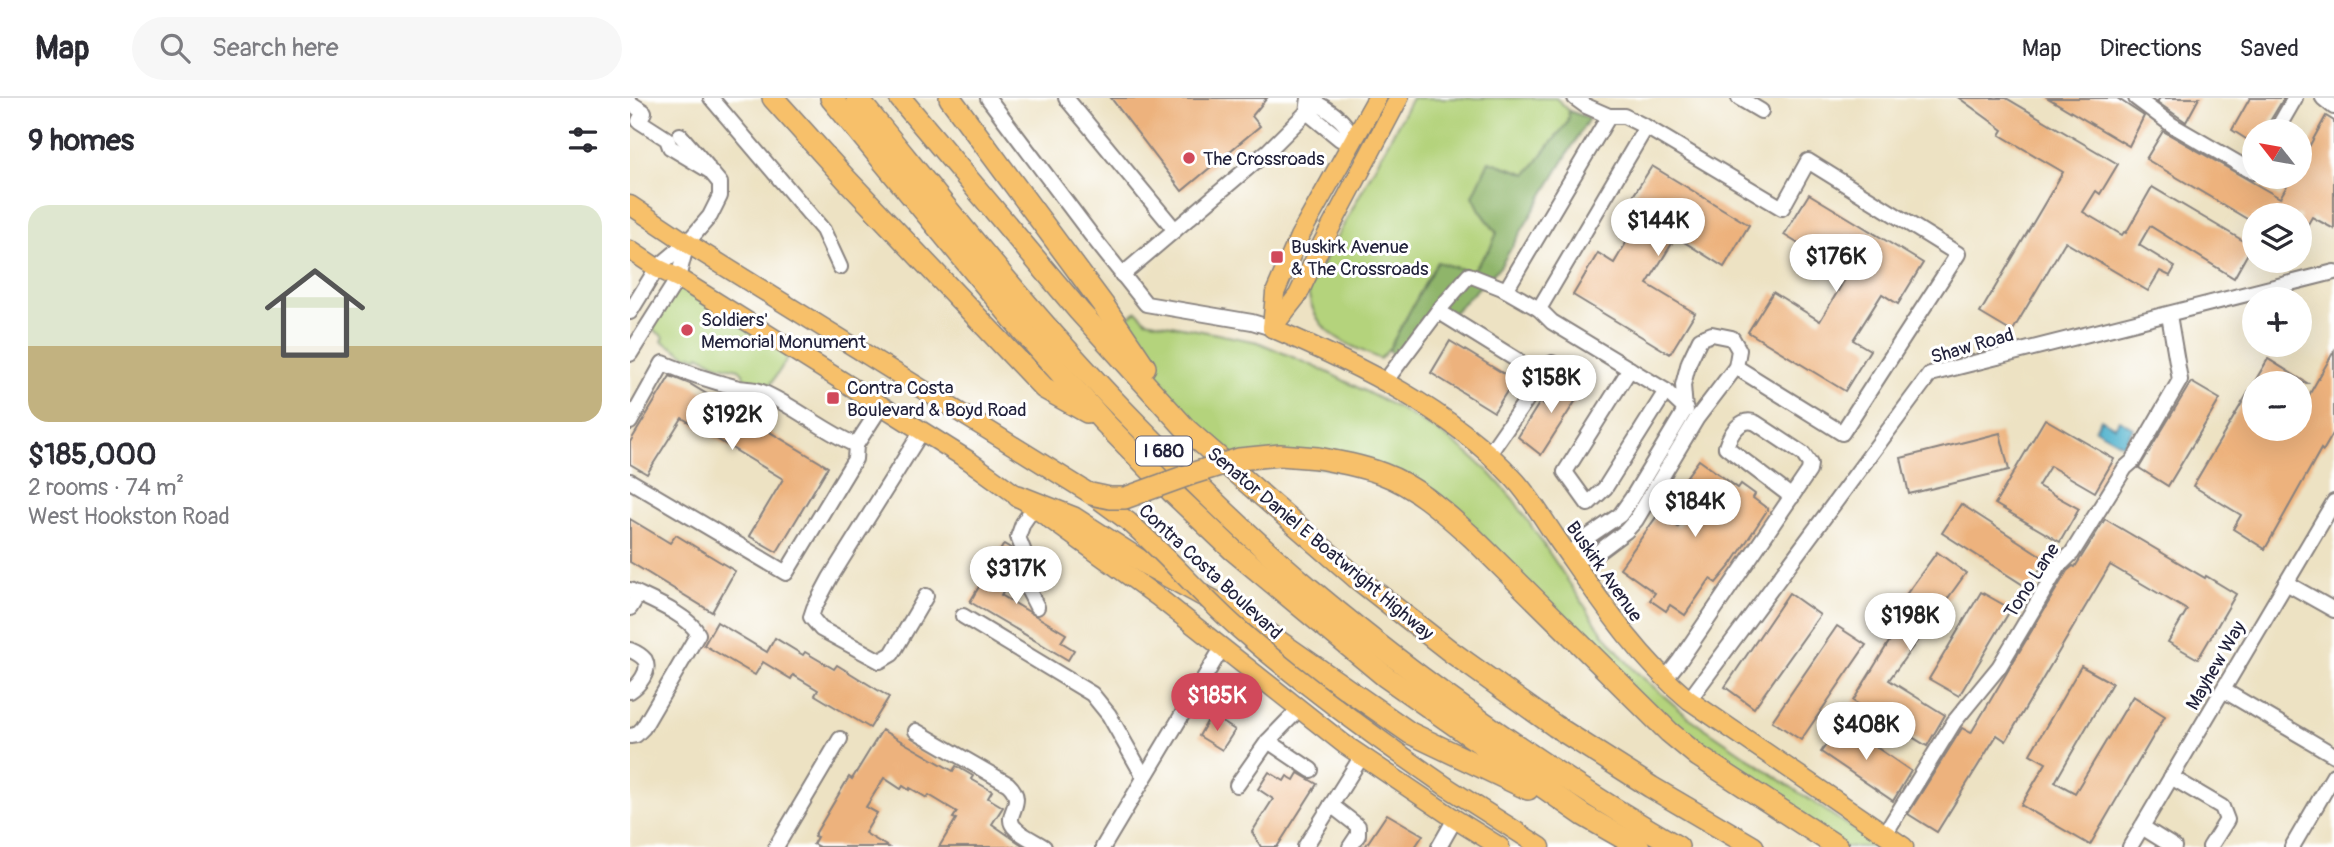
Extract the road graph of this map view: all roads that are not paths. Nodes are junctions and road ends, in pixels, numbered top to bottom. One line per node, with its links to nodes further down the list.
1 (711, 98): 29 (street)
2 (773, 98): 49 (highway)
3 (831, 98): 49 (highway, I 680)
4 (857, 98): 101 (highway, I 680)
5 (900, 98): 51 (highway, Senator Daniel E Boatwright Highway / I 680)
6 (950, 98): 51 (highway)
7 (1066, 98): 26 (street)
8 (1377, 98): 23 (main road)
9 (1399, 98): 39 (main road)
10 (1575, 98): 20 (street)
11 (1739, 98): 19 (street)
12 (2136, 98): 24 (street)
13 (2295, 98): 21 (street)
14 (2323, 98): 18 (street)
15 (990, 99): 32 (street)
16 (630, 103): 27 (street)
17 (1308, 103): 23 (street); 26 (street)
18 (2334, 107)
19 (1761, 111)
20 (1609, 116): 22 (street); 34 (street)
21 (2283, 119)
22 (1646, 127): 35 (street); 43 (street)
23 (1353, 138): 39 (main road)
24 (2242, 166)
25 (630, 205): 27 (main road, Contra Costa Boulevard)
26 (1175, 230): 32 (street)
27 (687, 243): 30 (street); 33 (street); 56 (main road, Contra Costa Boulevard)
28 (630, 250): 30 (main road)
29 (840, 267)
30 (657, 268): 33 (main road); 37 (street)
31 (2334, 272): 38 (street, Shaw Road)
32 (1122, 275): 39 (street)
33 (678, 278): 40 (street); 47 (main road)
34 (1506, 290): 35 (street); 36 (street)
35 (1539, 309): 44 (street)
36 (1438, 311): 41 (street); 45 (street)
37 (630, 312)
38 (2169, 315): 74 (street, Shaw Road); 91 (street, Tono Lane)
39 (1272, 328): 45 (main road, Buskirk Avenue)
40 (630, 354)
41 (1517, 360)
42 (1552, 363): 54 (street)
43 (1736, 367): 48 (street); 48 (street)
44 (1630, 369): 46 (street); 46 (street)
45 (1384, 383): 54 (main road, Buskirk Avenue)
46 (1666, 391): 48 (street)
47 (882, 405): 52 (main road); 53 (street)
48 (1691, 414): 61 (street)
49 (1103, 421): 88 (highway, I 680)
50 (630, 422): 53 (street)
51 (1187, 430): 102 (highway, Senator Daniel E Boatwright Highway / I 680)
52 (922, 431): 58 (main road); 64 (street)
53 (856, 445): 55 (street)
54 (1489, 454): 61 (main road, Buskirk Avenue)
55 (630, 481)
56 (1091, 494): 99 (main road, Contra Costa Boulevard, bridge); 103 (highway, bridge)
57 (1792, 497): 57 (street); 71 (street)
58 (1026, 501): 65 (street); 69 (main road); 88 (highway)
59 (2334, 502): 60 (street, Mayhew Way)
60 (2328, 526): 62 (street, Mayhew Way)
61 (1570, 558): 71 (main road, Buskirk Avenue)
62 (2286, 583): 67 (street); 72 (street, Mayhew Way)
63 (634, 592): 66 (street); 77 (street)
64 (926, 596)
65 (1037, 607)
66 (630, 608)
67 (2334, 610)
68 (963, 616): 84 (street)
69 (1222, 648): 75 (main road); 84 (street)
70 (630, 649): 73 (street)
71 (1665, 679): 74 (main road, Buskirk Avenue)
72 (2223, 690): 80 (street); 85 (street, Mayhew Way)
73 (630, 691)
74 (1689, 700): 91 (main road, Buskirk Avenue)
75 (1299, 709): 79 (street); 81 (main road)
76 (916, 731): 93 (street)
77 (630, 736)
78 (840, 740): 92 (street)
79 (1268, 741): 82 (street); 86 (street)
80 (2334, 755)
81 (1362, 756): 87 (street); 89 (main road)
82 (1311, 770)
83 (2334, 775): 108 (street)
84 (1144, 777): 94 (street)
85 (2171, 777): 90 (street, Mayhew Way); 107 (street)
86 (1237, 785)
87 (1331, 805): 95 (street); 96 (street)
88 (1583, 815): 100 (highway, I 680)
89 (1455, 819): 97 (street); 98 (main road)
90 (2142, 827): 105 (street, Mayhew Way); 106 (street)
91 (1885, 834): 104 (main road, Buskirk Avenue)
92 (776, 847)
93 (1044, 847)
94 (1102, 847)
95 (1305, 847)
96 (1350, 847)
97 (1439, 847)
98 (1500, 847)
99 (1541, 847)
100 (1639, 847)
101 (1678, 847)
102 (1753, 847)
103 (1838, 847)
104 (1904, 847)
105 (2130, 847)
106 (2174, 847)
107 (2210, 847)
108 (2292, 847)

